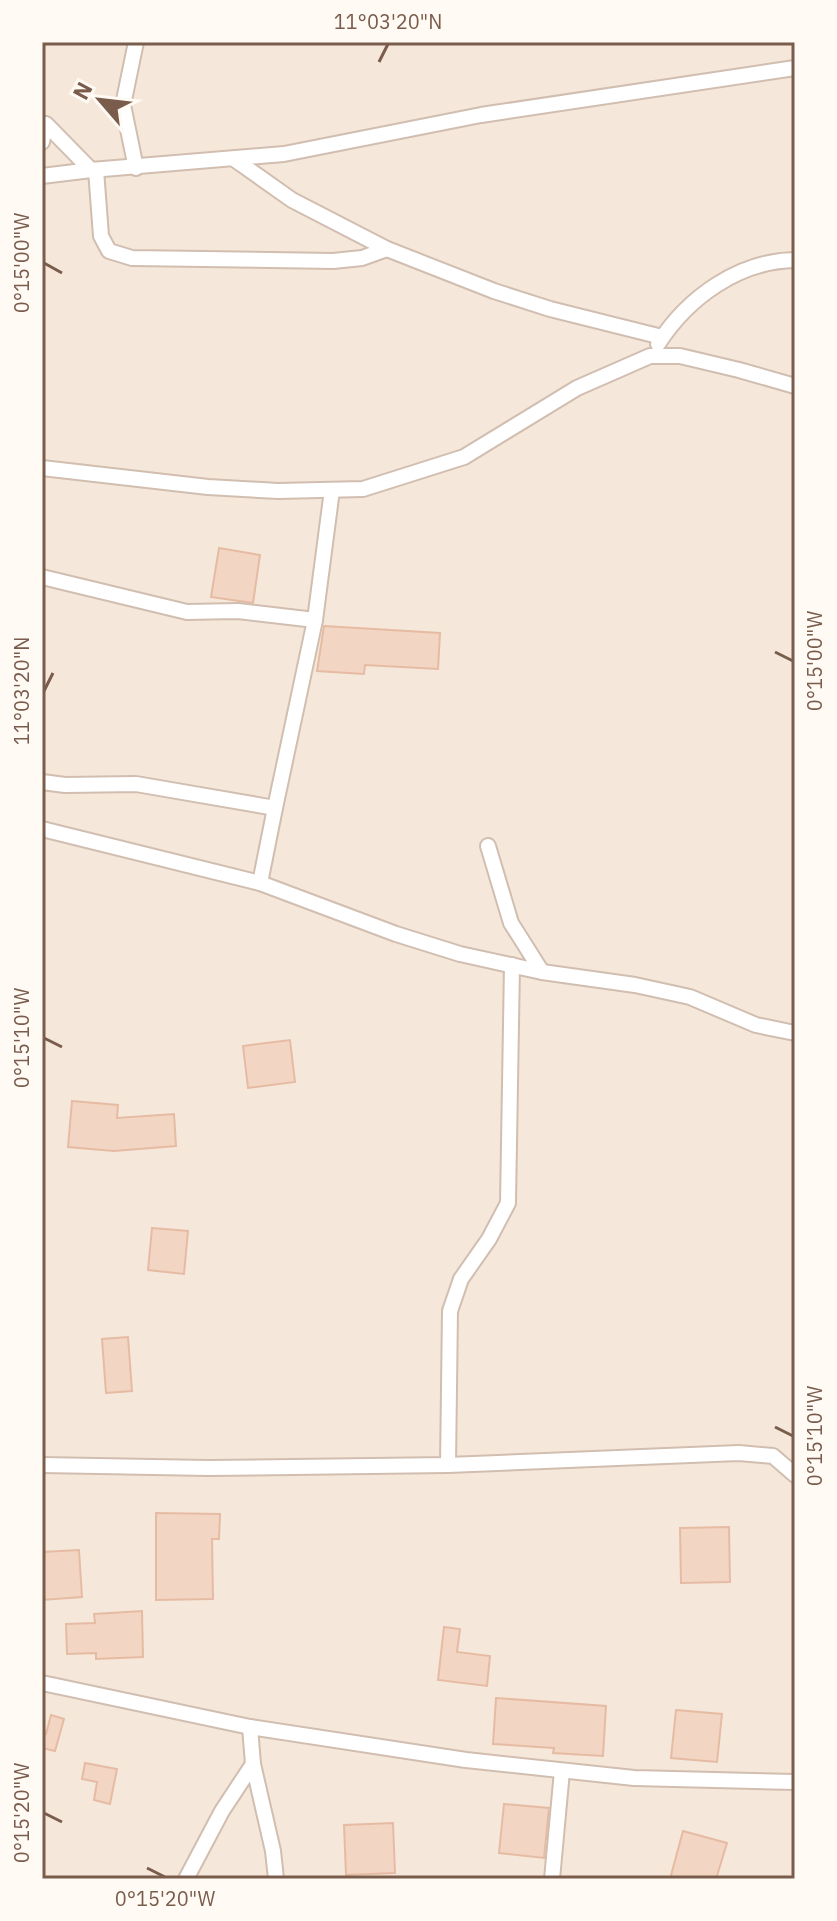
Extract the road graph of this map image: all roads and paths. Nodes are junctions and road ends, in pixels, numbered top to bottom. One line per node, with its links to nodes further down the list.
1 (136, 42): 6 (street)
2 (795, 68): 5 (street)
3 (44, 118): 4 (street); 7 (street)
4 (42, 142)
5 (234, 159): 6 (street); 9 (street)
6 (136, 168): 7 (street)
7 (93, 170): 8 (street); 9 (street)
8 (42, 176)
9 (387, 249): 11 (street)
10 (795, 260): 11 (street)
11 (662, 337): 12 (street)
12 (650, 356): 13 (street); 15 (street)
13 (795, 386)
14 (42, 468): 15 (street)
15 (332, 490): 17 (street)
16 (42, 577): 17 (street)
17 (315, 620): 19 (street)
18 (42, 782): 19 (street)
19 (275, 808): 22 (street)
20 (42, 829): 22 (street)
21 (488, 846): 24 (street)
22 (260, 883): 23 (street)
23 (512, 965): 24 (street); 27 (street)
24 (542, 972): 25 (street)
25 (795, 1033)
26 (42, 1465): 27 (street)
27 (448, 1465): 28 (street)
28 (795, 1475)
29 (42, 1683): 30 (street)
30 (250, 1727): 31 (street); 32 (street)
31 (253, 1764): 34 (street); 35 (street)
32 (562, 1771): 33 (street); 36 (street)
33 (795, 1782)
34 (186, 1879)
35 (276, 1879)
36 (552, 1879)

